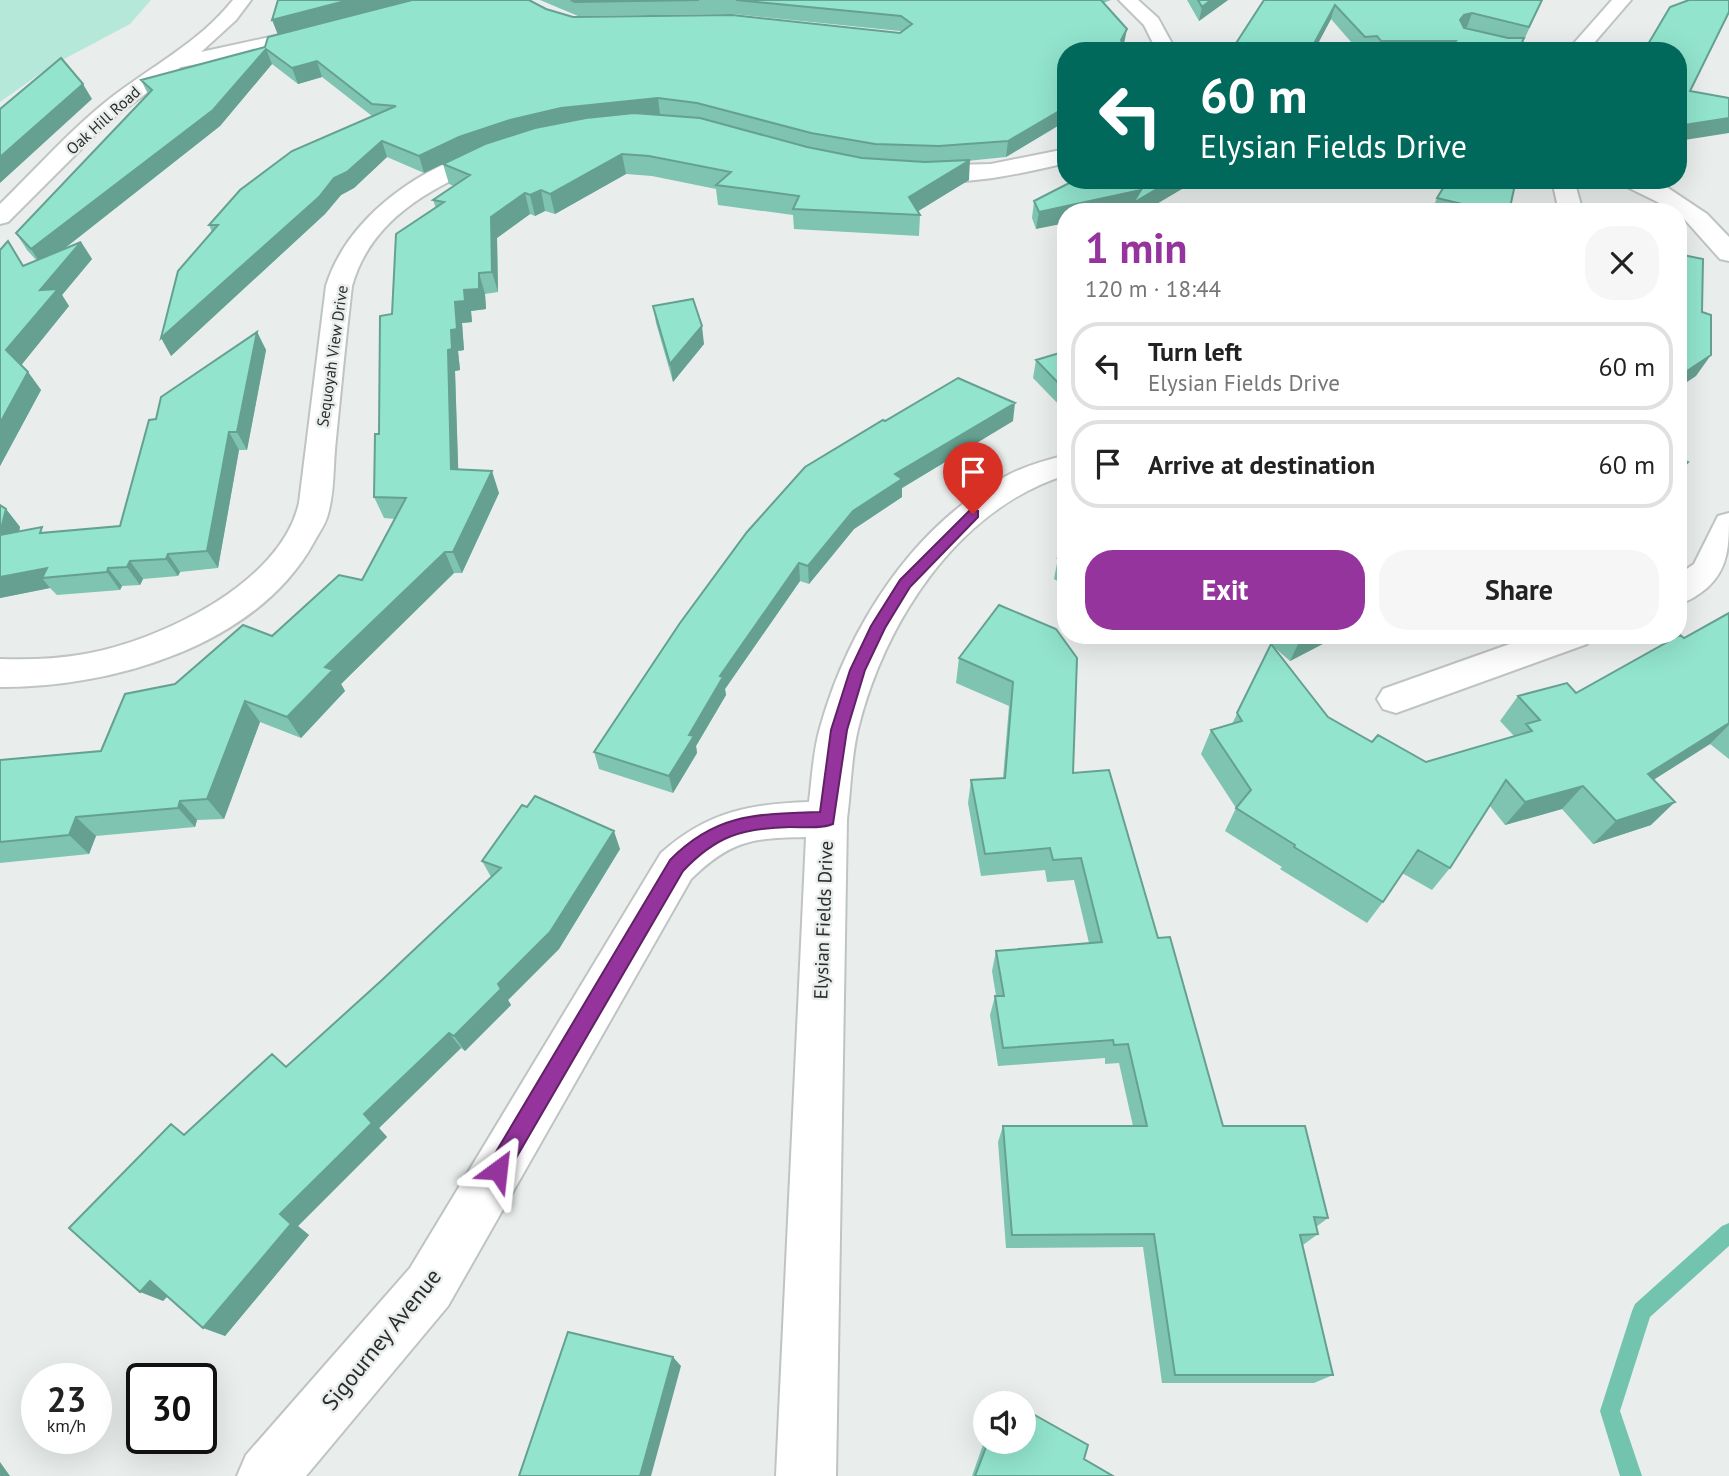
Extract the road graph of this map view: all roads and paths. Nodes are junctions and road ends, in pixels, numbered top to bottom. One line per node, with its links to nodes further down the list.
1 (242, 0): 9 (street, Oak Hill Road)
2 (1128, 0): 6 (street)
3 (1622, 0): 8 (street)
4 (336, 27): 9 (street)
5 (1466, 36): 7 (street)
6 (1162, 42)
7 (1490, 42)
8 (1584, 42)
9 (178, 62): 16 (street, Oak Hill Road)
10 (519, 145): 22 (street, Sequoyah View Drive)
11 (1057, 158): 12 (street)
12 (894, 171)
13 (1653, 189): 14 (street)
14 (1679, 203)
15 (1687, 209): 17 (street)
16 (0, 217)
17 (1729, 254)
18 (1057, 468): 24 (street, Elysian Fields Drive)
19 (1729, 524): 20 (street)
20 (1687, 585)
21 (1549, 644): 23 (street)
22 (0, 673)
23 (1396, 699)
24 (827, 819): 25 (street, Sigourney Avenue); 26 (street, Elysian Fields Drive)
25 (267, 1476)
26 (806, 1476)

